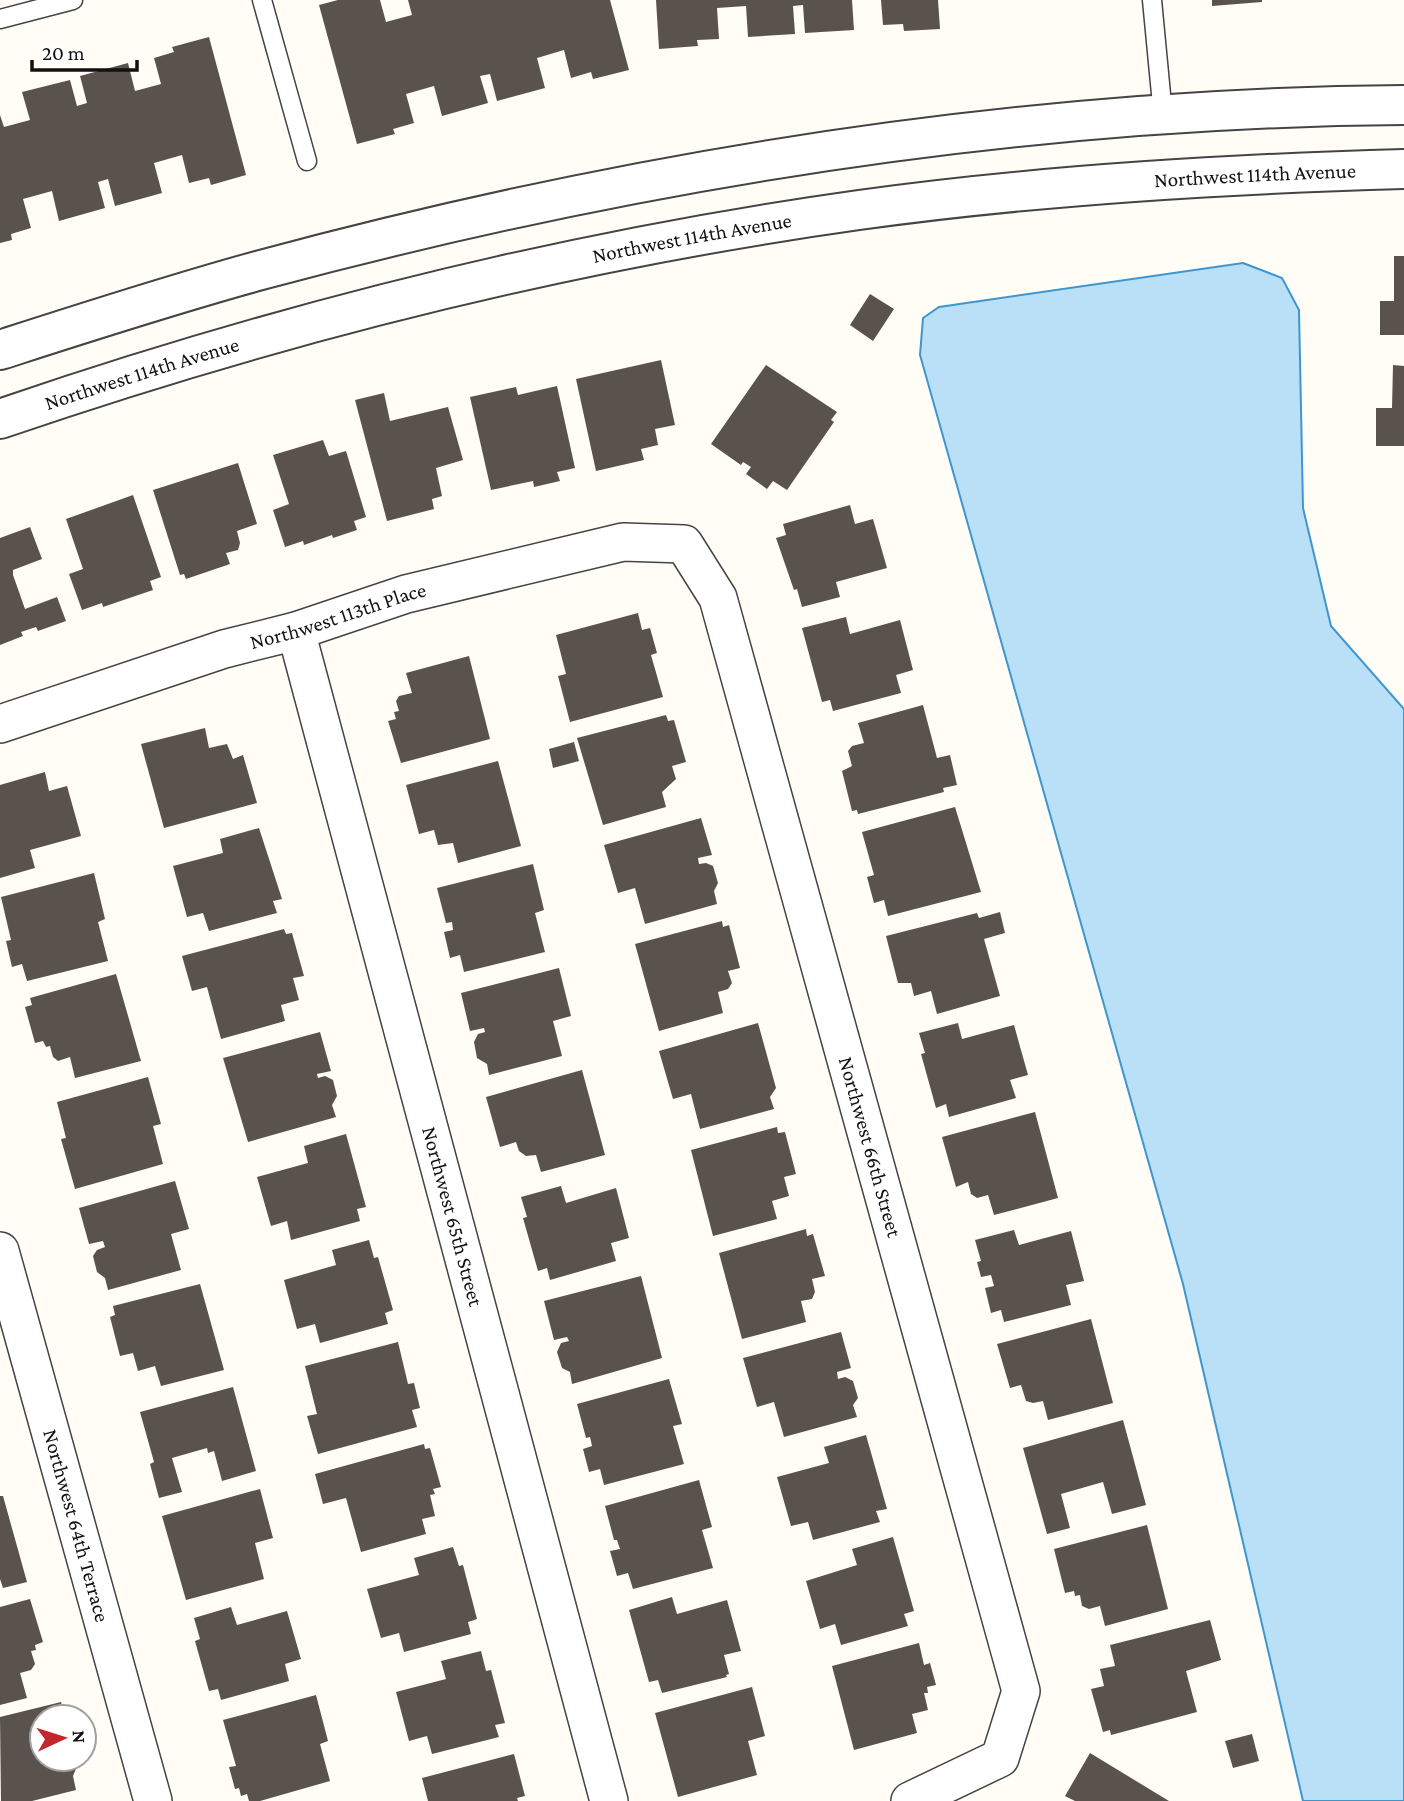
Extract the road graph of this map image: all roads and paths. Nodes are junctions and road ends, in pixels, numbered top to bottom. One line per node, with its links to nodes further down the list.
1 (73, 0): 4 (lane)
2 (262, 0): 7 (lane)
3 (1152, 0): 6 (lane)
4 (0, 19)
5 (1404, 104): 6 (street)
6 (1163, 115): 9 (street)
7 (307, 161)
8 (1404, 169): 10 (street, Northwest 114th Avenue)
9 (0, 350)
10 (0, 419)
11 (684, 544): 12 (street, Northwest 113th Place); 17 (street, Northwest 66th Street)
12 (296, 631): 13 (street, Northwest 113th Place); 16 (street, Northwest 65th Street)
13 (0, 724)
14 (2, 1266): 15 (street, Northwest 64th Terrace)
15 (153, 1801)
16 (608, 1801)
17 (910, 1801)

